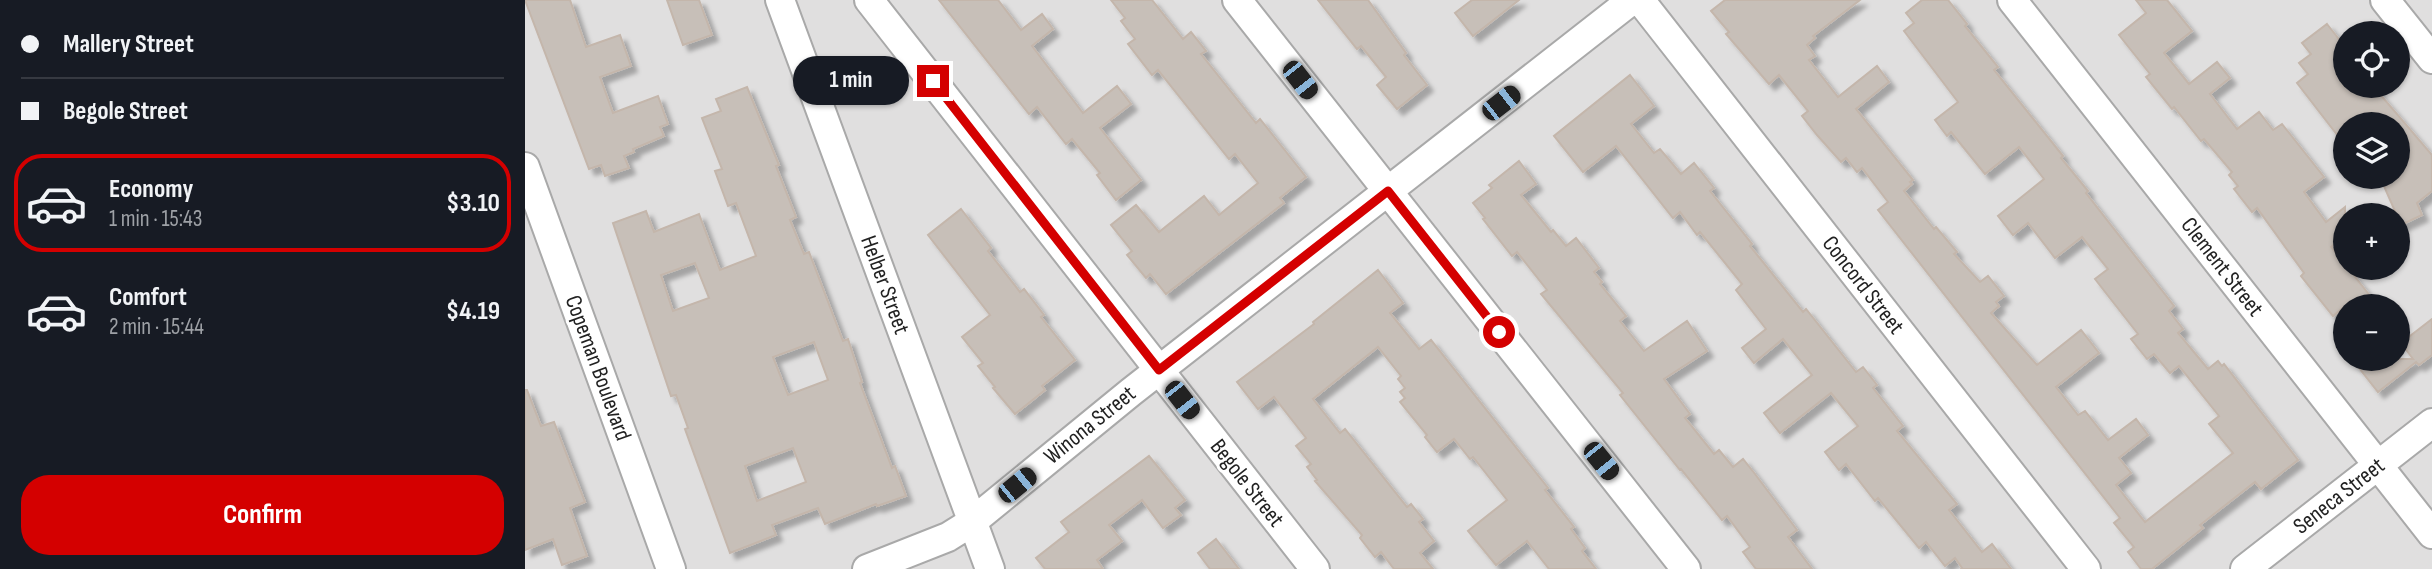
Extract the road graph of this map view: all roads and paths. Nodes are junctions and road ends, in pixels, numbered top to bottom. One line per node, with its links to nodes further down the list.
1 (780, 0): 14 (street, Helber Street)
2 (869, 0): 11 (street, Begole Street)
3 (1237, 0): 10 (street)
4 (1632, 0): 10 (street, Winona Street)
5 (1640, 0): 21 (street, Concord Street)
6 (2012, 0): 13 (street, Clement Street)
7 (2385, 0): 8 (street)
8 (2432, 59)
9 (525, 167): 16 (street, Copeman Boulevard)
10 (1388, 191): 11 (street, Winona Street); 20 (street)
11 (1159, 370): 14 (street, Winona Street); 19 (street, Begole Street)
12 (2432, 423): 13 (street, Seneca Street)
13 (2378, 466): 15 (street, Clement Street); 22 (street, Seneca Street)
14 (972, 522): 17 (street, Winona Street); 18 (street, Helber Street)
15 (2432, 534)
16 (671, 569)
17 (867, 569)
18 (990, 569)
19 (1315, 569)
20 (1686, 569)
21 (2086, 569)
22 (2245, 569)

